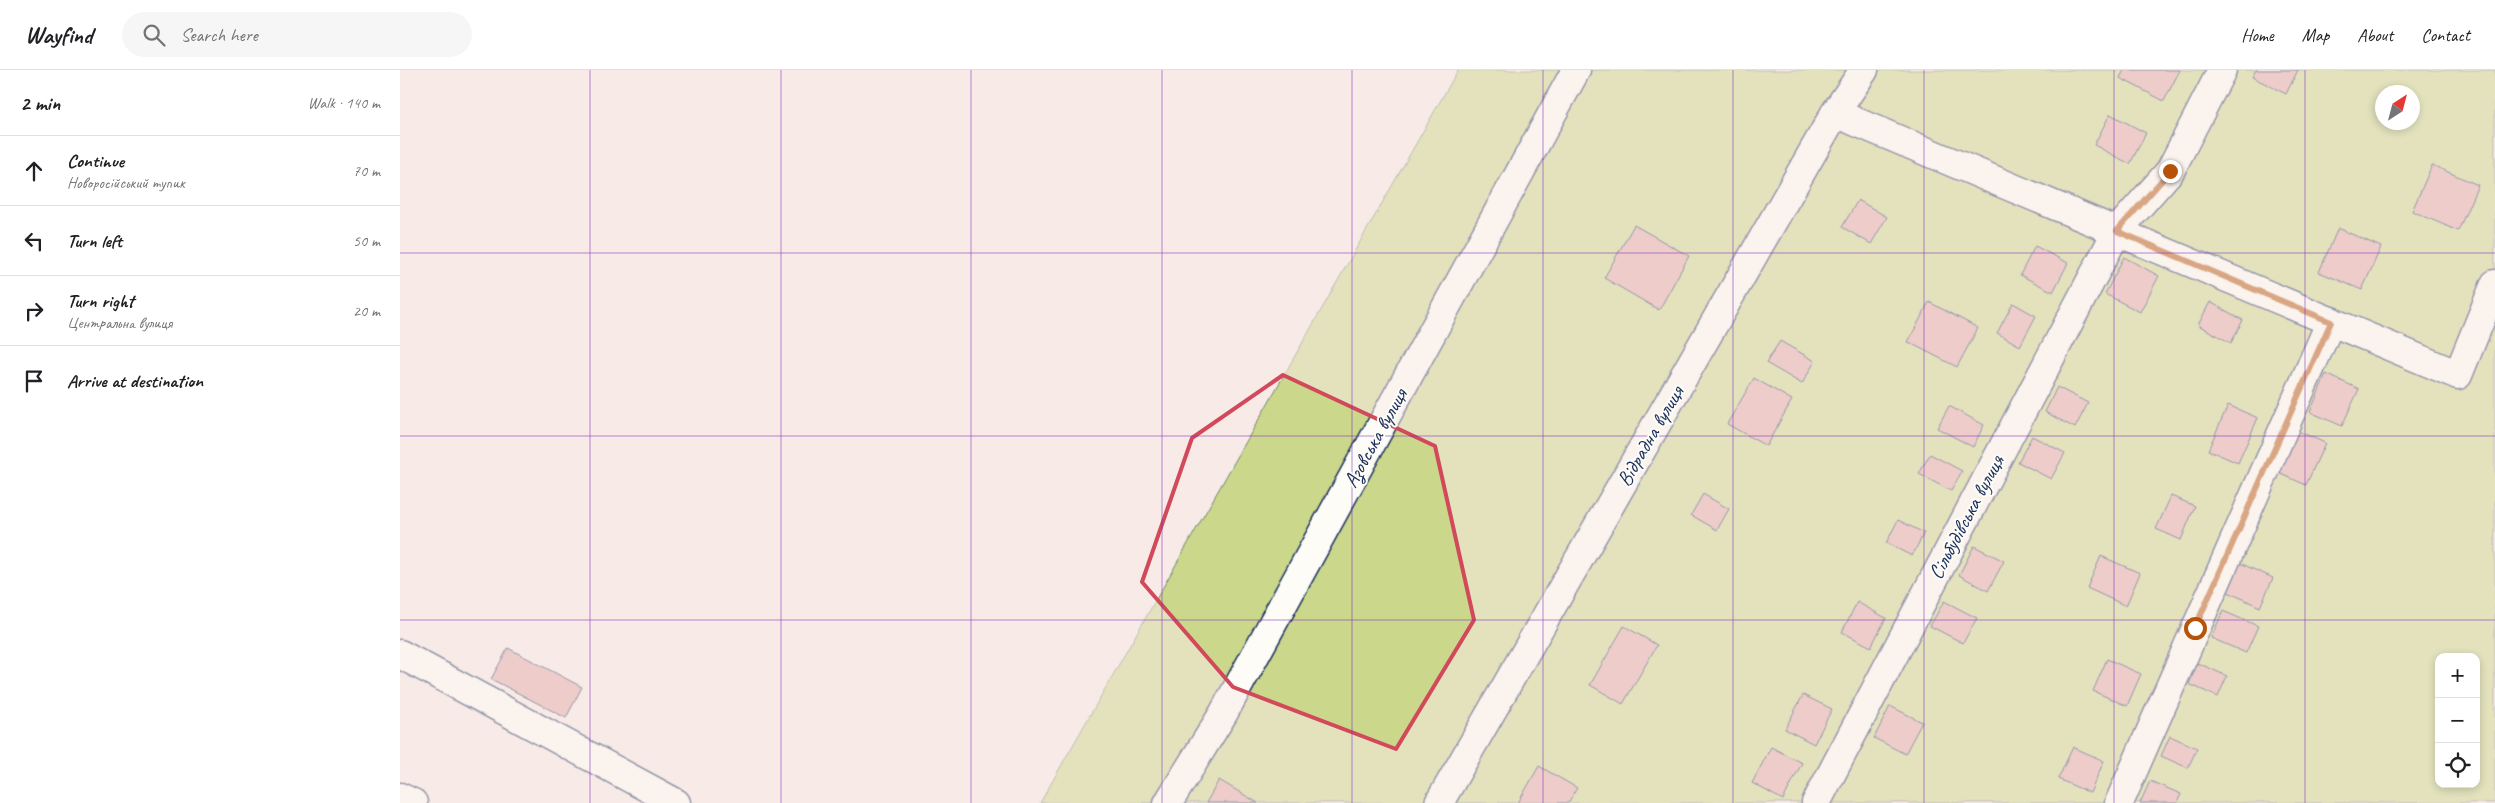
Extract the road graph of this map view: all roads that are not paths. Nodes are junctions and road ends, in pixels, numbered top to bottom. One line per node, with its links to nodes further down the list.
1 (1576, 70): 12 (lane, Азовська вулиця)
2 (1864, 70): 4 (lane, Відрадна вулиця)
3 (2222, 70): 5 (lane, Сільбудівська вулиця)
4 (1835, 113): 5 (lane); 13 (lane, Відрадна вулиця)
5 (2117, 231): 7 (lane); 14 (lane, Сільбудівська вулиця)
6 (2495, 284): 7 (lane)
7 (2331, 322): 15 (lane)
8 (400, 654): 11 (lane)
9 (400, 797): 10 (lane)
10 (413, 803)
11 (676, 803)
12 (1168, 803)
13 (1439, 803)
14 (1816, 803)
15 (2119, 803)

